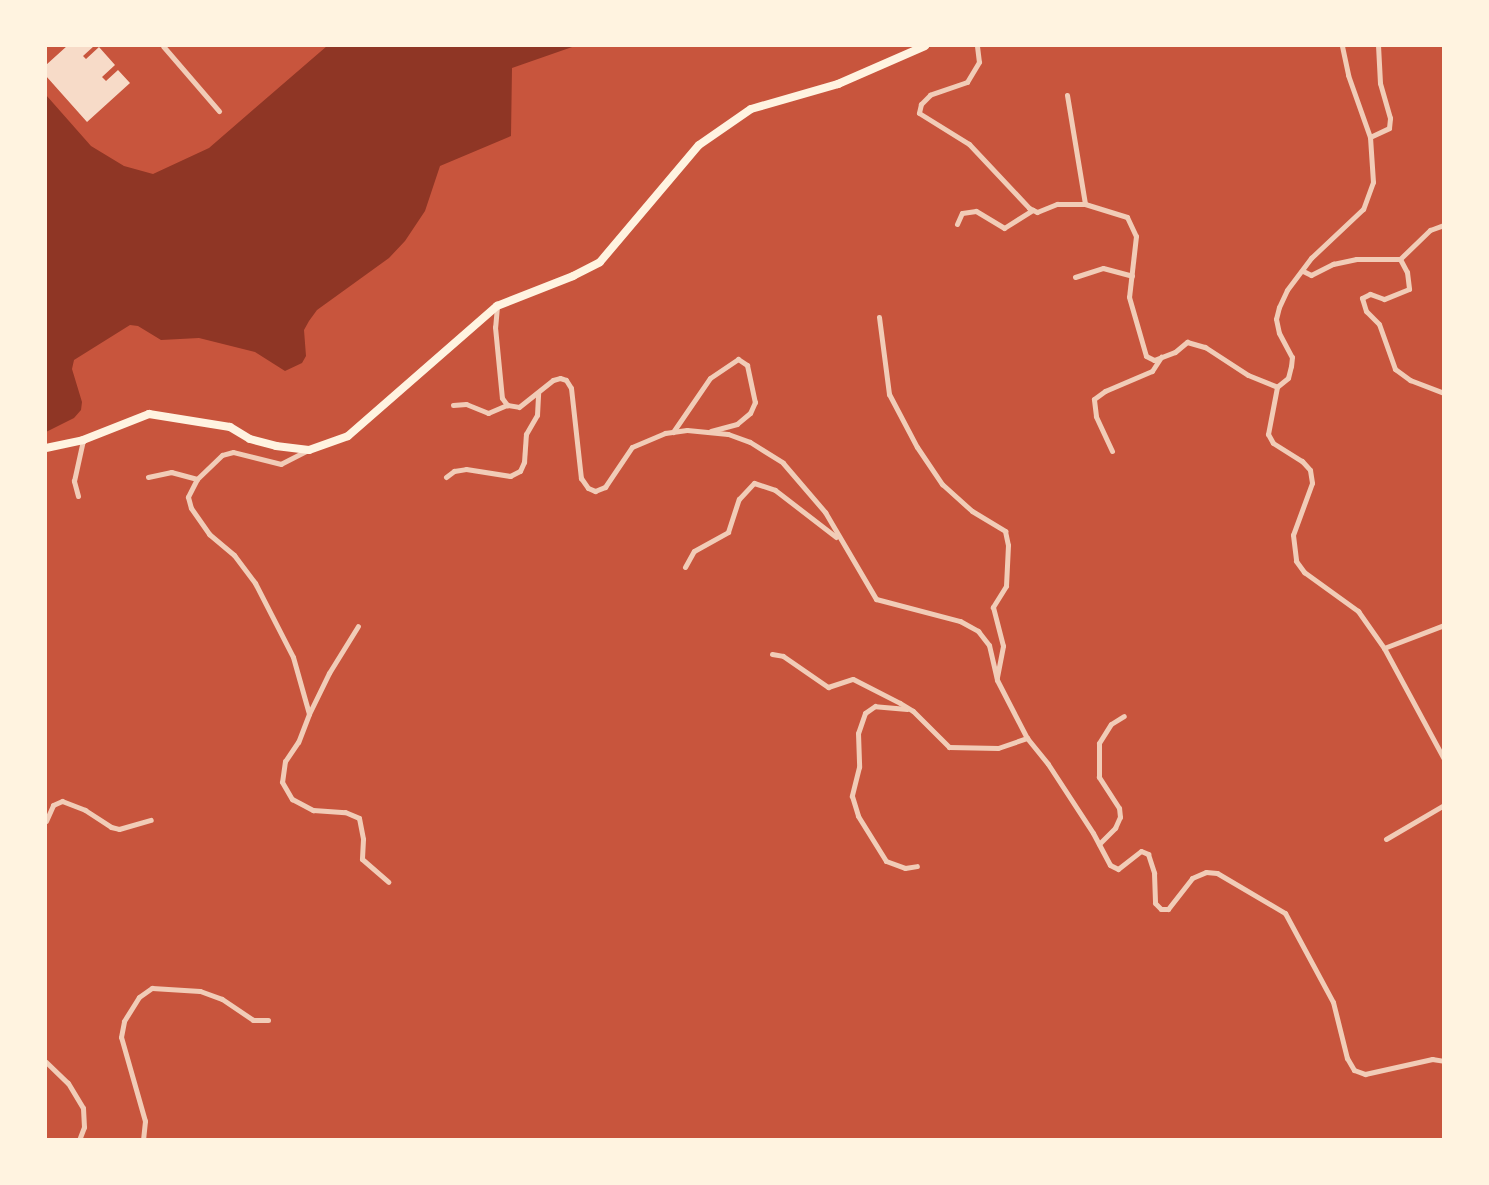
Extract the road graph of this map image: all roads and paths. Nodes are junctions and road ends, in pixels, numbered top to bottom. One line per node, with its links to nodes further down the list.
1 (163, 46): 7 (street)
2 (925, 46): 17 (main road)
3 (977, 46): 10 (street)
4 (1342, 46): 8 (street)
5 (1378, 46): 8 (street)
6 (1067, 95): 9 (street)
7 (219, 111)
8 (1370, 137): 14 (street)
9 (1085, 204): 10 (street); 15 (street)
10 (1033, 210): 11 (street)
11 (957, 224)
12 (1444, 225): 13 (street)
13 (1400, 259): 14 (street); 22 (street)
14 (1303, 271): 20 (street)
15 (1132, 276): 16 (street); 19 (street)
16 (1075, 277)
17 (497, 306): 24 (street); 29 (main road)
18 (879, 317): 41 (street)
19 (1161, 357): 20 (street); 30 (street)
20 (1277, 387): 39 (street)
21 (538, 393): 24 (street); 25 (street); 32 (street)
22 (1444, 393)
23 (453, 405): 24 (street)
24 (507, 405)
25 (673, 432): 26 (street); 26 (street)
26 (709, 432): 35 (street)
27 (83, 440): 28 (main road); 29 (main road); 34 (street)
28 (46, 448)
29 (309, 450): 33 (street)
30 (1112, 451)
31 (148, 477): 33 (street)
32 (446, 477)
33 (197, 479): 43 (street)
34 (78, 496)
35 (839, 539): 36 (street); 41 (street)
36 (685, 567)
37 (1444, 625): 39 (street)
38 (358, 626): 43 (street)
39 (1384, 648): 46 (street)
40 (772, 653): 42 (street)
41 (997, 680): 45 (street)
42 (913, 711): 45 (street); 52 (street)
43 (309, 714): 53 (street)
44 (1124, 716): 51 (street)
45 (1027, 738): 51 (street)
46 (1444, 759)
47 (1444, 804): 50 (street)
48 (151, 820): 49 (street)
49 (46, 821)
50 (1385, 839)
51 (1099, 844): 55 (street)
52 (916, 866)
53 (388, 882)
54 (268, 1020): 58 (street)
55 (1444, 1061)
56 (46, 1062): 57 (street)
57 (79, 1139)
58 (143, 1139)

